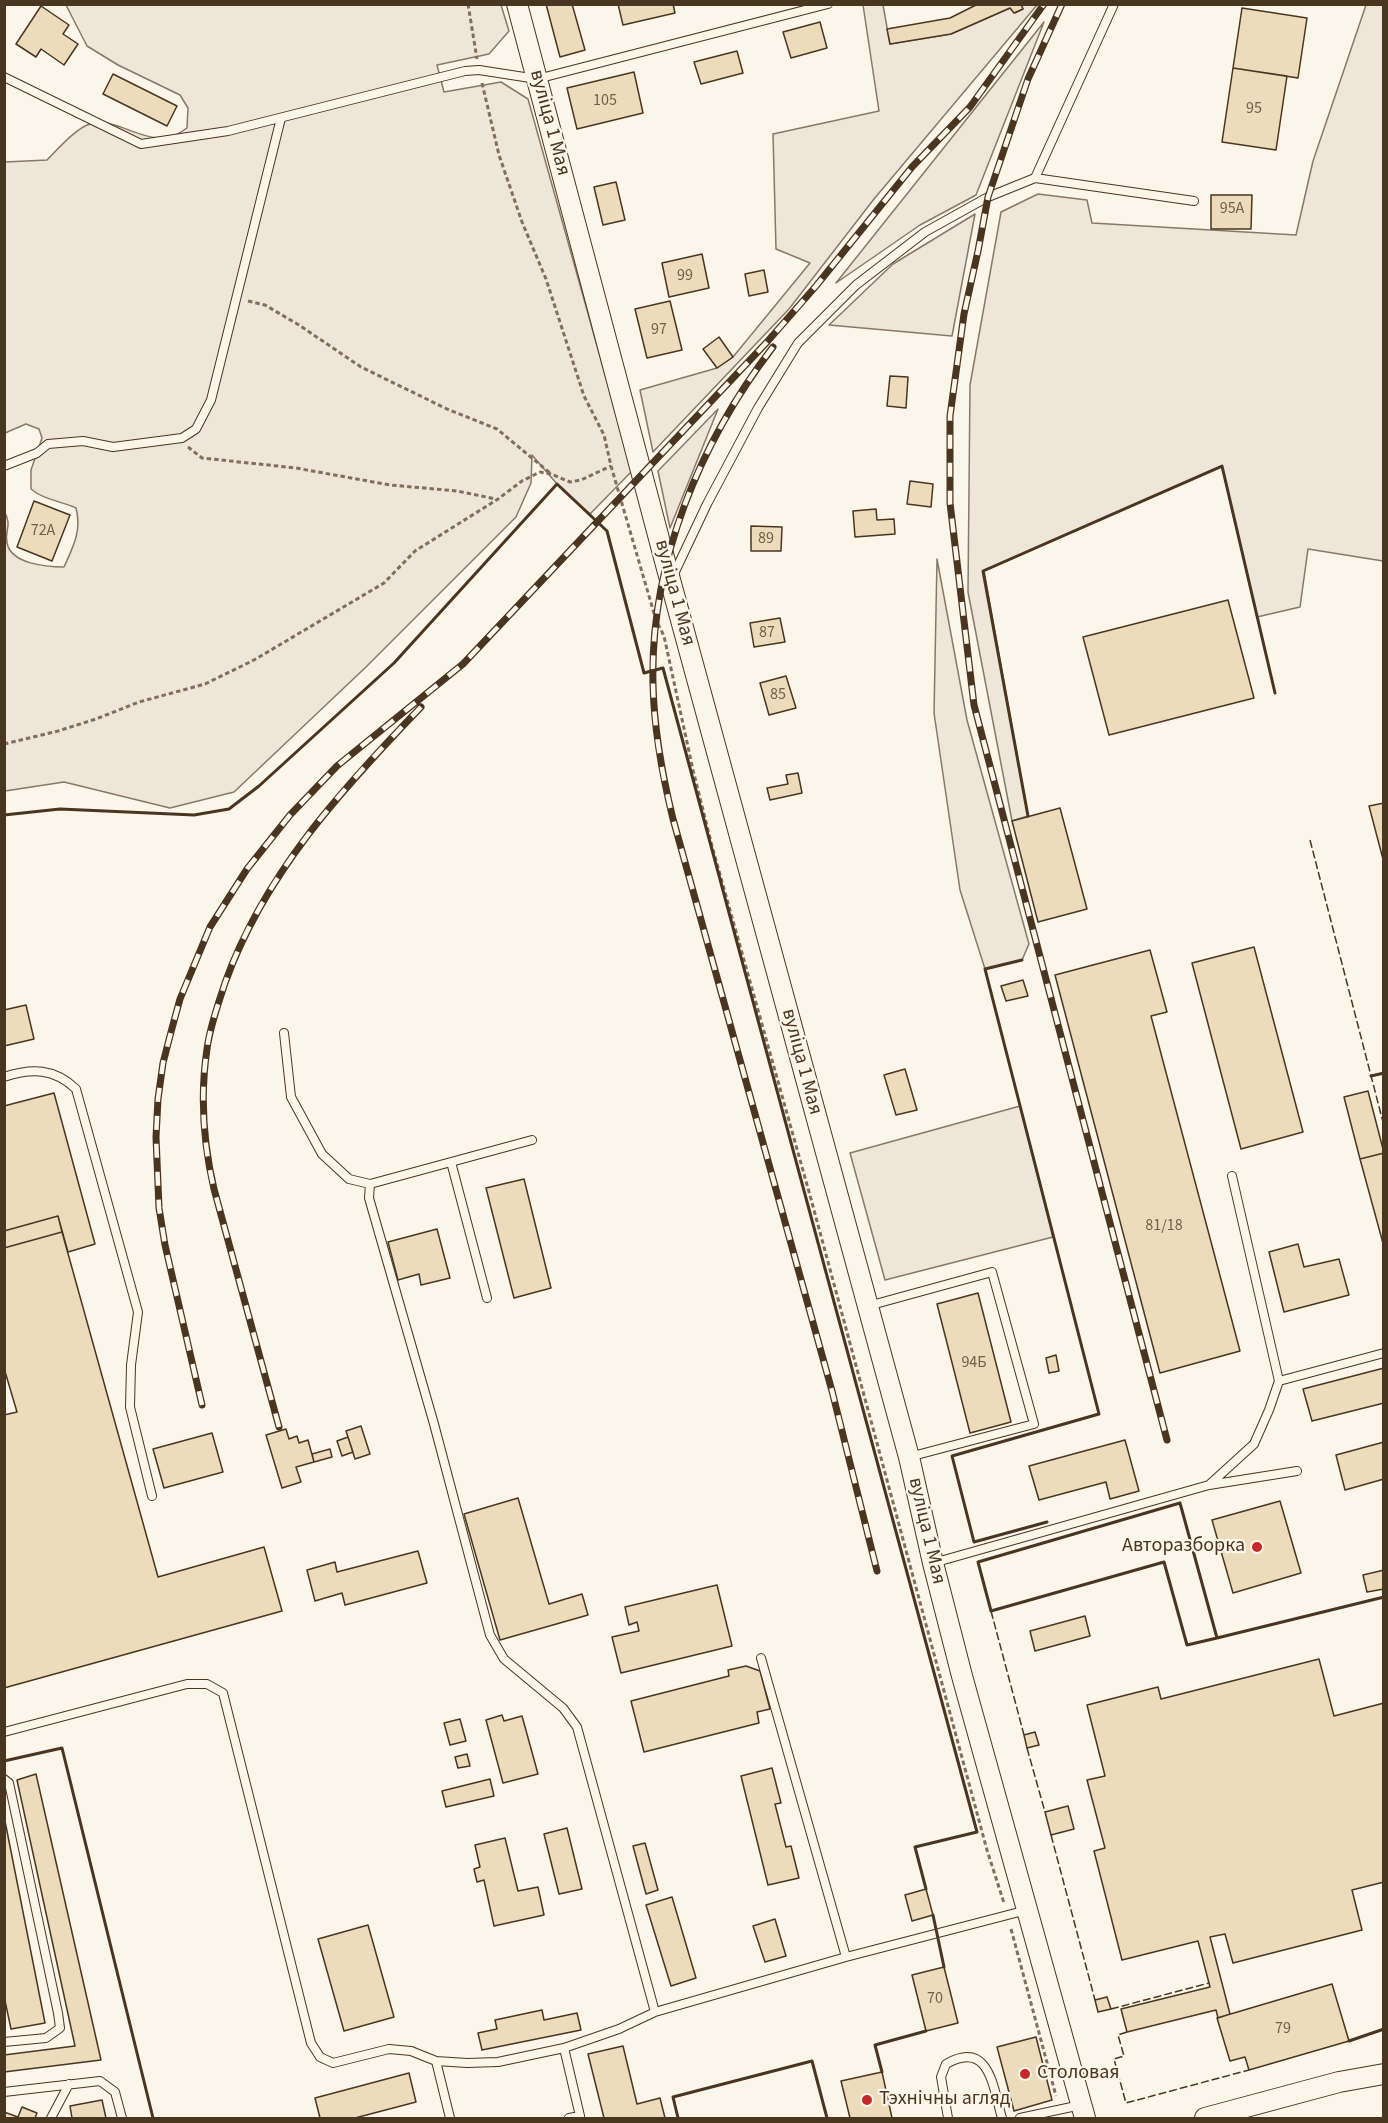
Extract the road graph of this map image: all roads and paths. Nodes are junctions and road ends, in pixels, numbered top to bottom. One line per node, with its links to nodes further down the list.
1 (468, 4): 5 (path)
2 (517, 4): 7 (street, вуліца 1 Мая)
3 (828, 4): 7 (lane)
4 (1114, 4): 9 (lane)
5 (478, 70): 7 (lane); 8 (lane); 14 (path)
6 (4, 77): 8 (lane)
7 (537, 79): 17 (street, вуліца 1 Мая)
8 (281, 118): 11 (lane)
9 (1035, 178): 10 (lane); 17 (lane)
10 (1194, 201)
11 (236, 298): 12 (lane); 15 (path)
12 (182, 438): 13 (lane); 16 (path)
13 (4, 466)
14 (611, 466): 15 (path); 38 (path)
15 (551, 474): 16 (path)
16 (498, 499): 18 (path)
17 (670, 581): 26 (street, вуліца 1 Мая)
18 (4, 744)
19 (284, 1033): 24 (lane)
20 (4, 1077): 32 (lane)
21 (532, 1140): 22 (lane)
22 (452, 1162): 24 (lane); 25 (lane)
23 (1232, 1176): 28 (lane)
24 (370, 1184): 40 (lane)
25 (487, 1298)
26 (868, 1306): 29 (street, вуліца 1 Мая); 29 (lane)
27 (1383, 1353): 28 (lane)
28 (1279, 1381): 31 (lane)
29 (909, 1457): 33 (street, вуліца 1 Мая)
30 (1297, 1471): 31 (lane)
31 (1209, 1485): 33 (lane)
32 (153, 1496)
33 (933, 1563): 37 (street, вуліца 1 Мая)
34 (761, 1658): 39 (lane)
35 (4, 1732): 43 (lane)
36 (4, 1779): 41 (lane)
37 (1027, 1910): 38 (lane); 48 (street, вуліца 1 Мая)
38 (1007, 1915): 39 (lane); 47 (path)
39 (846, 1957): 40 (lane)
40 (655, 2012): 42 (lane)
41 (4, 2042)
42 (564, 2048): 43 (lane); 52 (lane)
43 (436, 2061): 51 (lane)
44 (1383, 2074): 56 (street)
45 (69, 2084): 46 (lane); 49 (lane); 50 (lane)
46 (4, 2092)
47 (1060, 2110): 48 (lane); 55 (lane)
48 (1083, 2112)
49 (51, 2118)
50 (122, 2118)
51 (450, 2118)
52 (569, 2118)
53 (948, 2118): 54 (lane)
54 (1002, 2118)
55 (1020, 2118)
56 (1205, 2118)

